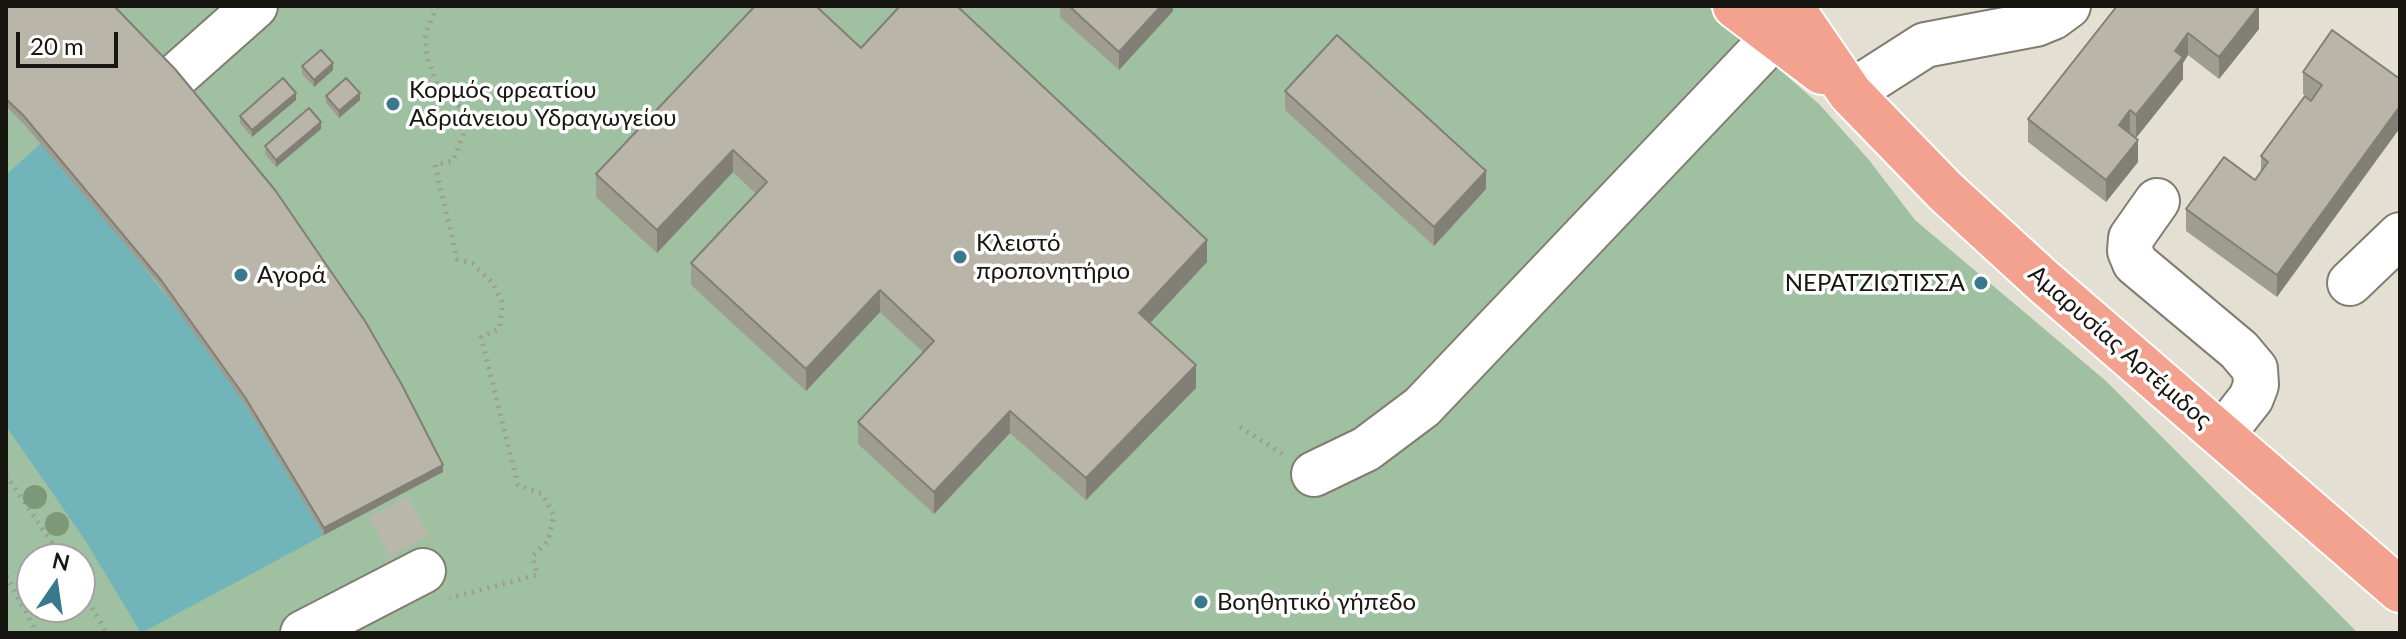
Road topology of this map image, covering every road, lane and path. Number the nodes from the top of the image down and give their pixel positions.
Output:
1 (255, 6) edge
2 (437, 6) edge
3 (1735, 6) edge
4 (2068, 6) edge
5 (1781, 22) edge
6 (175, 77) edge
7 (1850, 93) junction
8 (2157, 201) dead end
9 (2400, 235) edge
10 (2350, 283) dead end
11 (1240, 427) dead end
12 (2222, 435) junction
13 (1314, 474) joint
14 (6, 475) edge
15 (52, 543) edge
16 (423, 571) joint
17 (6, 576) edge
18 (2400, 590) edge
19 (96, 614) edge
20 (37, 633) edge
21 (107, 633) edge
22 (303, 633) edge

1 - 6 street
2 - 16 path
3 - 5 main road, Αμαρυσίας Αρτέμιδος
4 - 7 street
5 - 7 main road, Αμαρυσίας Αρτέμιδος
5 - 13 street
7 - 12 main road, Αμαρυσίας Αρτέμιδος
8 - 12 street
9 - 10 street
11 - 13 path
12 - 18 main road, Αμαρυσίας Αρτέμιδος
14 - 15 path
16 - 22 street
17 - 20 path
19 - 21 path

